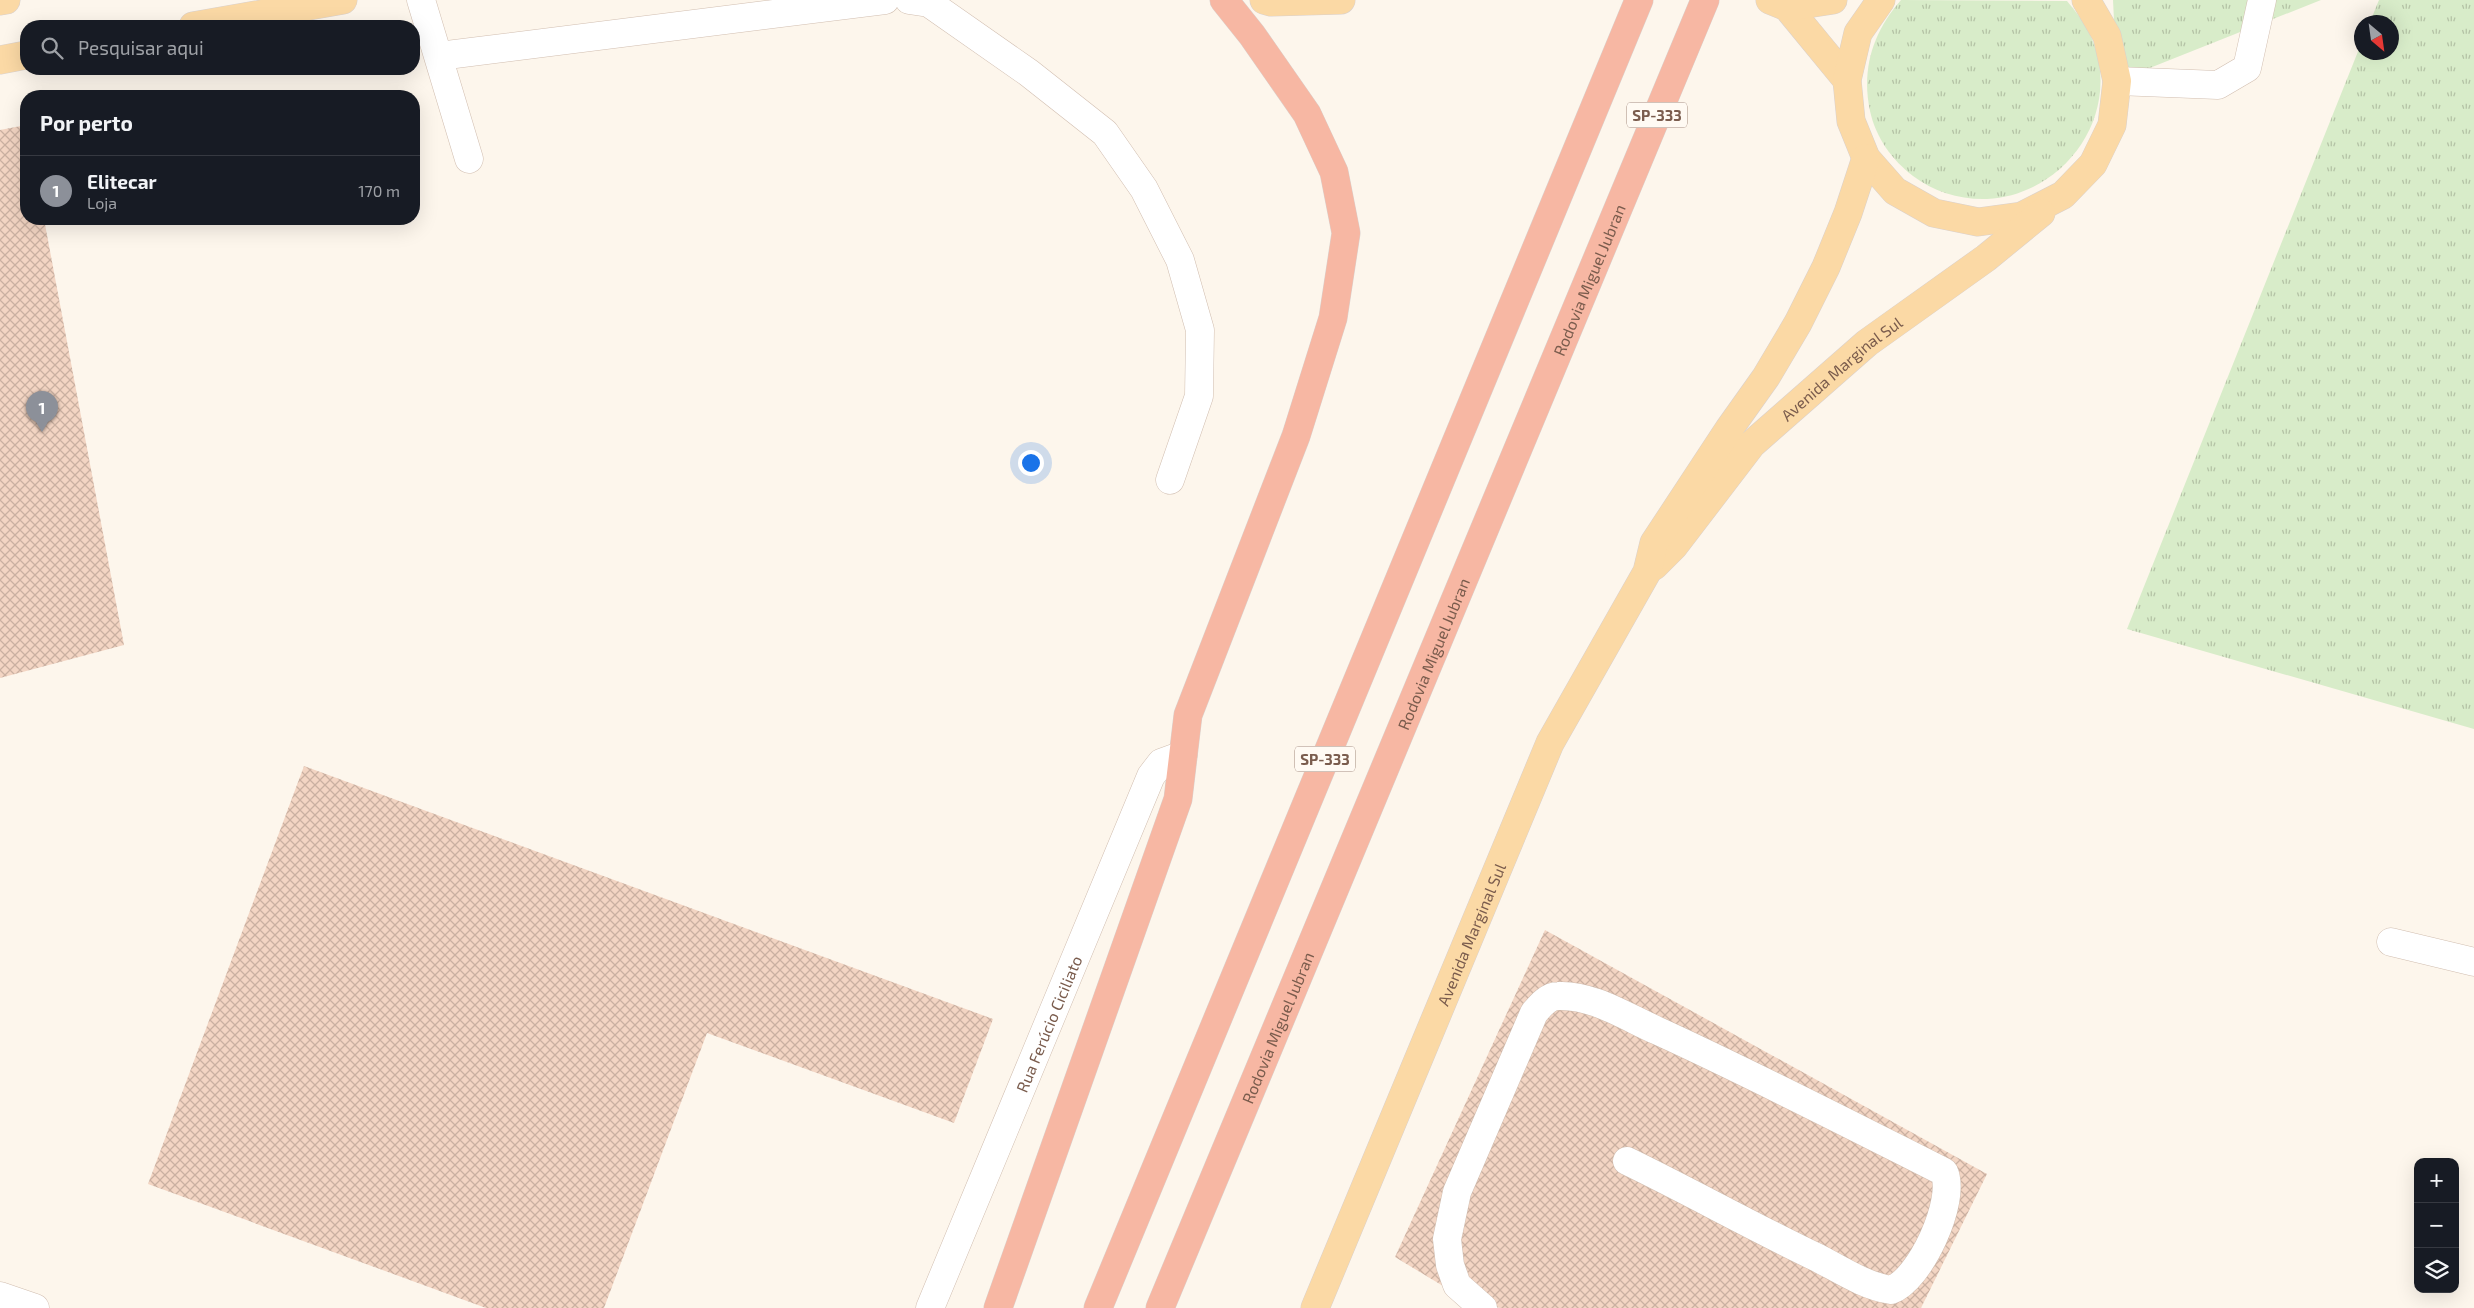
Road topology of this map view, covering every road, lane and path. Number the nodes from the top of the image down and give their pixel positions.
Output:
1 (6, 0) edge
2 (344, 0) edge
3 (421, 0) edge
4 (885, 0) edge
5 (909, 0) edge
6 (1224, 0) edge
7 (1264, 0) edge
8 (1341, 0) edge
9 (1639, 0) edge
10 (1706, 0) edge
11 (1833, 0) edge
12 (1881, 0) edge
13 (2086, 0) edge
14 (2102, 0) edge
15 (2262, 0) edge
16 (0, 1) edge
17 (1778, 4) edge
18 (228, 20) edge
19 (2107, 36) junction
20 (439, 56) junction
21 (20, 57) edge
22 (0, 60) edge
23 (1847, 80) junction
24 (2117, 82) junction
25 (1866, 158) junction
26 (469, 159) dead end
27 (2063, 195) junction
28 (1170, 480) dead end
29 (1647, 572) junction
30 (1183, 755) junction
31 (2391, 942) dead end
32 (2474, 962) edge
33 (1627, 1161) dead end
34 (0, 1296) edge
35 (36, 1308) edge
36 (930, 1308) edge
37 (998, 1308) edge
38 (1098, 1308) edge
39 (1160, 1308) edge
40 (1315, 1308) edge
41 (1483, 1308) edge

1 - 16 main road
2 - 18 main road
3 - 20 street
4 - 20 street
5 - 28 street
6 - 30 highway
7 - 8 main road
9 - 38 highway, SP-333
10 - 39 highway, Rodovia Miguel Jubran / SP-333
11 - 17 main road
12 - 23 main road
13 - 19 main road
14 - 19 main road
15 - 24 street
17 - 23 main road
19 - 24 main road
20 - 26 street
21 - 22 main road
23 - 25 main road
24 - 27 main road
25 - 27 main road
25 - 29 main road, Avenida Marginal Sul
27 - 29 main road, Avenida Marginal Sul
29 - 40 main road, Avenida Marginal Sul
30 - 36 street, Rua Ferúcio Ciciliato
30 - 37 highway
31 - 32 street
33 - 41 street
34 - 35 street

